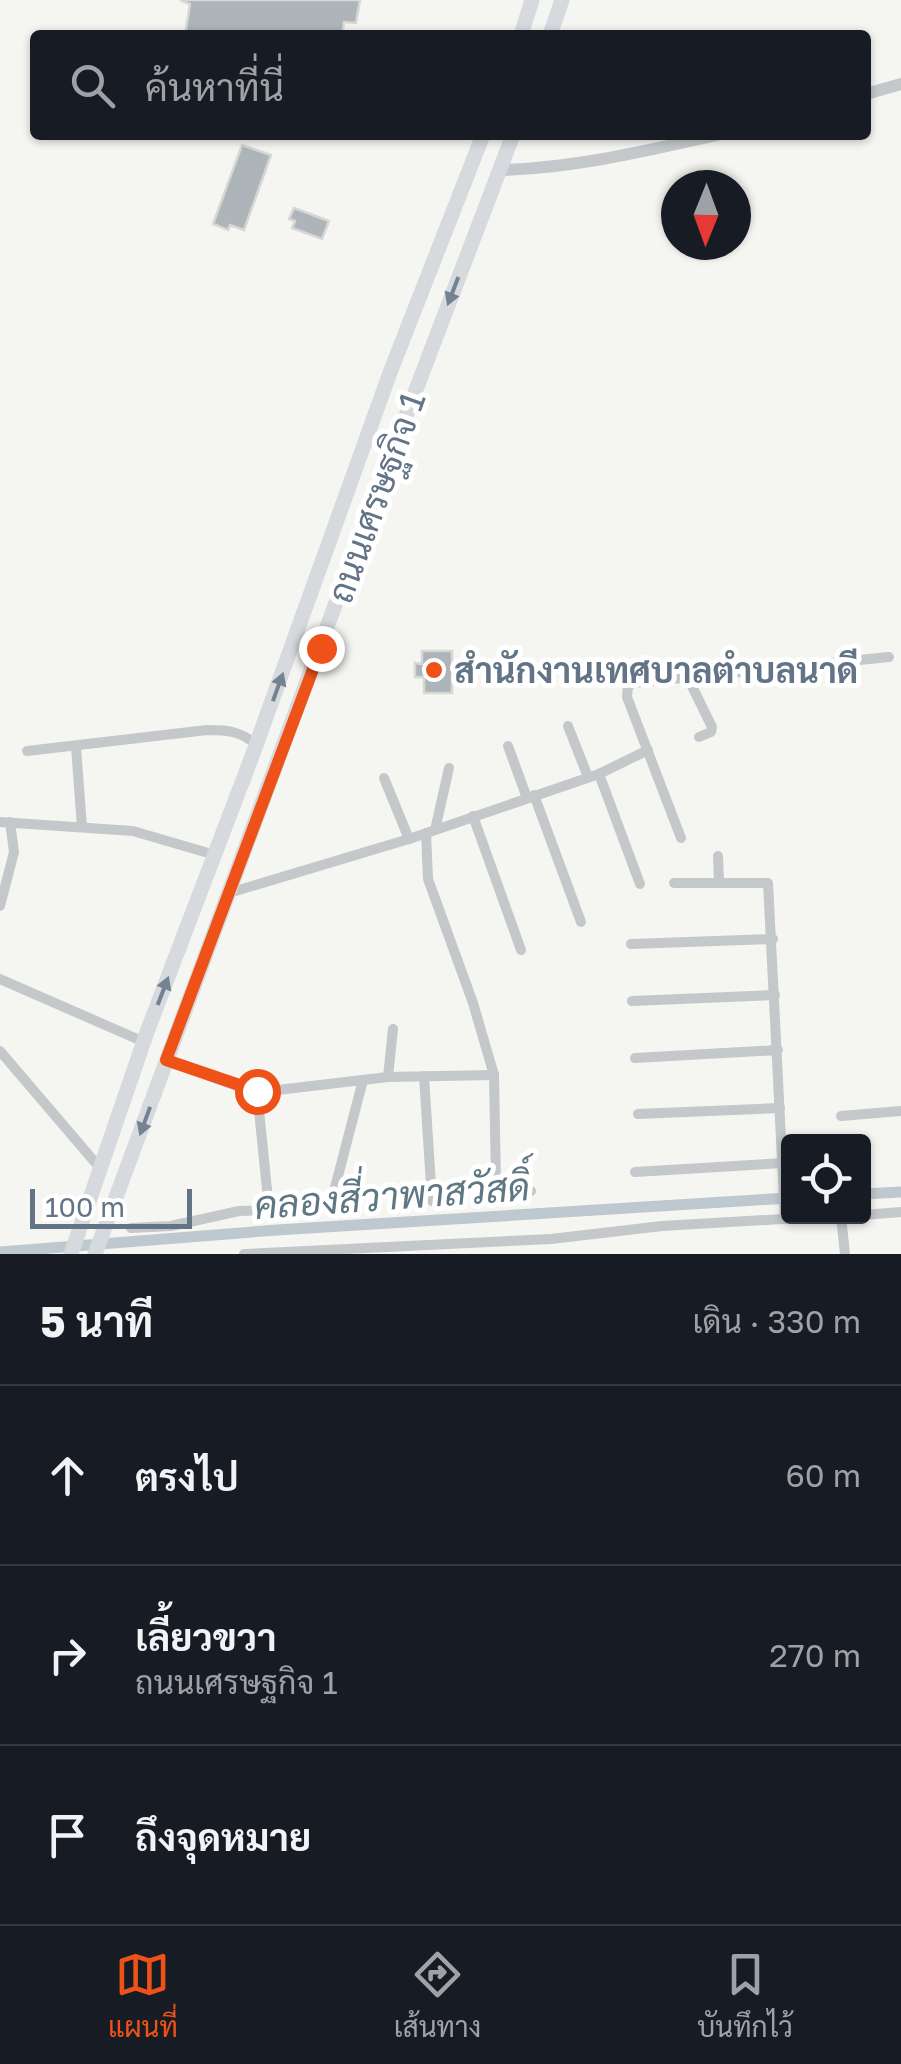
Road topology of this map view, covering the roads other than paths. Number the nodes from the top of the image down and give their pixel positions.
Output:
1 (532, 0) edge
2 (562, 0) edge
3 (523, 30) edge
4 (552, 30) edge
5 (901, 84) edge
6 (871, 93) edge
7 (482, 140) edge
8 (511, 140) edge
9 (695, 140) edge
10 (474, 159) junction
11 (500, 170) junction
12 (451, 221) junction
13 (476, 232) junction
14 (890, 658) dead end
15 (688, 678) junction
16 (568, 726) dead end
17 (700, 737) dead end
18 (256, 745) junction
19 (508, 746) dead end
20 (76, 747) junction
21 (648, 750) junction
22 (27, 751) dead end
23 (449, 768) dead end
24 (593, 775) junction
25 (384, 778) dead end
26 (530, 796) junction
27 (472, 816) junction
28 (5, 822) edge
29 (82, 827) junction
30 (430, 831) junction
31 (681, 838) dead end
32 (409, 840) junction
33 (215, 855) junction
34 (718, 856) dead end
35 (719, 882) junction
36 (674, 883) dead end
37 (640, 884) dead end
38 (230, 893) junction
39 (0, 906) edge
40 (581, 922) dead end
41 (773, 939) junction
42 (631, 944) dead end
43 (520, 950) dead end
44 (0, 979) edge
45 (775, 994) junction
46 (632, 1001) dead end
47 (393, 1029) dead end
48 (144, 1042) junction
49 (778, 1050) junction
50 (0, 1051) edge
51 (634, 1058) dead end
52 (166, 1060) junction
53 (494, 1075) junction
54 (424, 1076) junction
55 (388, 1077) junction
56 (362, 1080) junction
57 (257, 1091) junction
58 (780, 1108) junction
59 (901, 1111) edge
60 (638, 1114) dead end
61 (841, 1116) dead end
62 (781, 1134) edge
63 (781, 1164) edge
64 (100, 1168) junction
65 (635, 1172) dead end
66 (532, 1191) dead end
67 (332, 1199) dead end
68 (432, 1200) dead end
69 (298, 1208) dead end
70 (269, 1209) junction
71 (901, 1212) edge
72 (781, 1214) edge
73 (871, 1214) edge
74 (842, 1224) edge
75 (131, 1228) dead end
76 (345, 1252) edge
77 (305, 1253) edge
78 (72, 1254) edge
79 (95, 1254) edge
80 (244, 1254) edge
81 (845, 1254) edge

1 - 3 main road
2 - 4 main road
5 - 6 street
7 - 10 main road, ถนนเศรษฐกิจ 1
8 - 11 main road, ถนนเศรษฐกิจ 1
9 - 11 street
10 - 11 main road
10 - 12 main road, ถนนเศรษฐกิจ 1
11 - 13 main road, ถนนเศรษฐกิจ 1
12 - 13 main road
18 -> 12 main road, ถนนเศรษฐกิจ 1
13 -> 38 main road, ถนนเศรษฐกิจ 1
14 - 15 street
15 - 17 street
15 - 21 street
16 - 24 street
18 - 20 street
18 - 33 main road, ถนนเศรษฐกิจ 1
19 - 26 street
20 - 22 street
20 - 29 street
21 - 24 street
21 - 31 street
23 - 30 street
24 - 26 street
24 - 37 street
25 - 32 street
26 - 27 street
26 - 40 street
27 - 30 street
27 - 43 street
28 - 29 street
28 - 39 street
29 - 33 street
30 - 32 street
30 - 53 street
32 - 38 street
48 -> 33 main road, ถนนเศรษฐกิจ 1
34 - 35 street
35 - 36 street
35 - 41 street
38 - 52 main road, ถนนเศรษฐกิจ 1
41 - 42 street
41 - 45 street
44 - 48 street
45 - 46 street
45 - 49 street
47 - 55 street
48 - 64 main road, ถนนเศรษฐกิจ 1
49 - 51 street
49 - 58 street
50 - 64 street
52 - 57 street
52 -> 79 main road, ถนนเศรษฐกิจ 1
53 - 54 street
53 - 66 street
54 - 55 street
54 - 68 street
55 - 56 street
56 - 57 street
56 - 67 street
57 - 70 street
58 - 60 street
58 - 62 street
59 - 61 street
63 - 65 street
64 - 78 main road, ถนนเศรษฐกิจ 1
69 - 70 street
70 - 75 street
71 - 73 street
72 - 76 street
74 - 81 street
76 - 77 street
77 - 80 street

